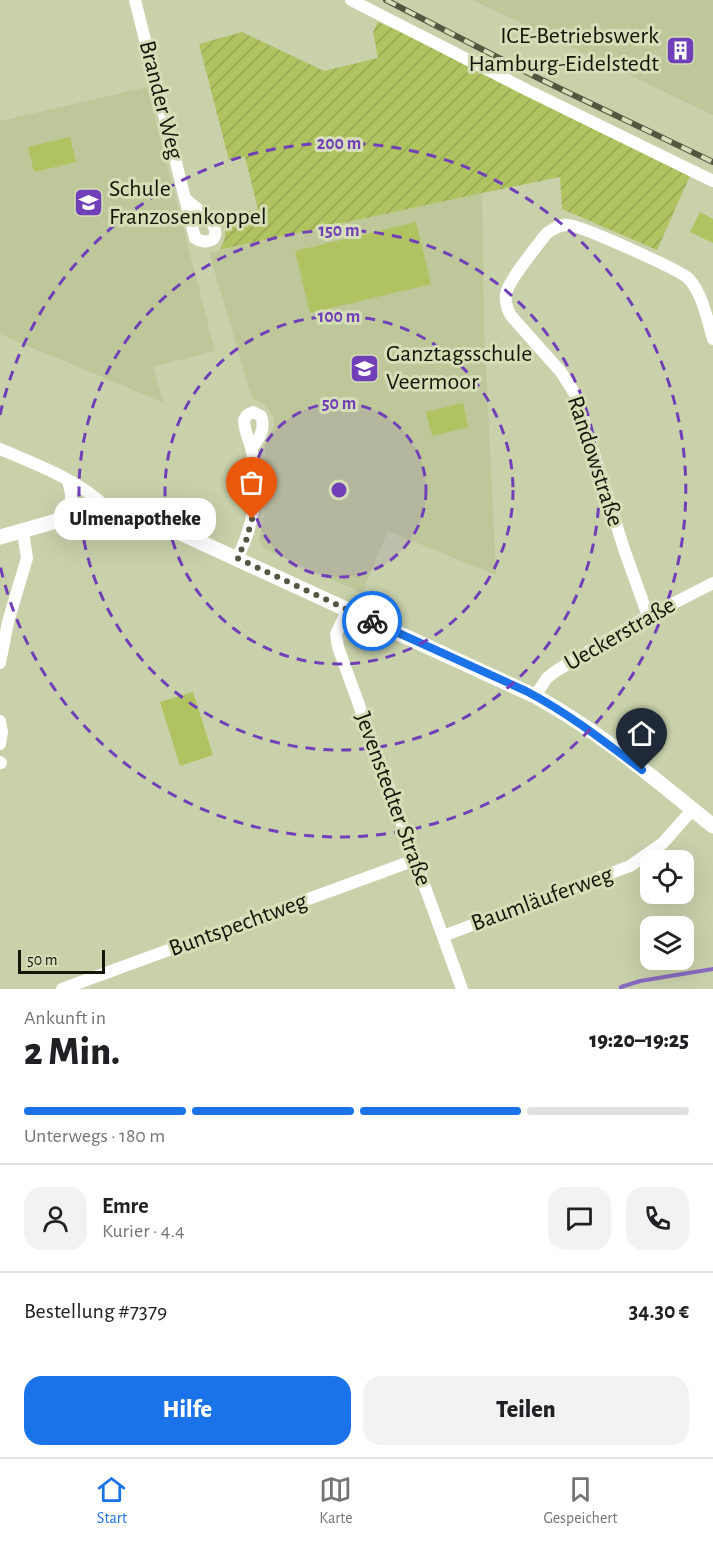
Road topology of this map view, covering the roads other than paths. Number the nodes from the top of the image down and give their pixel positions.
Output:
1 (135, 0) edge
2 (351, 0) edge
3 (713, 181) edge
4 (187, 200) dead end
5 (713, 339) edge
6 (252, 448) dead end
7 (0, 449) edge
8 (68, 481) junction
9 (106, 507) junction
10 (63, 521) junction
11 (23, 532) junction
12 (0, 537) edge
13 (237, 558) junction
14 (713, 583) edge
15 (348, 609) junction
16 (648, 616) junction
17 (0, 663) edge
18 (535, 696) junction
19 (0, 721) edge
20 (0, 744) edge
21 (692, 810) junction
22 (713, 826) edge
23 (415, 860) junction
24 (443, 936) junction
25 (62, 989) edge
26 (462, 989) edge

1 - 4 street, Brander Weg
2 - 3 street
5 - 16 street, Randowstraße
6 - 13 street
7 - 8 street
8 - 9 street
8 - 10 street
9 - 10 street
9 - 13 street
10 - 11 street
11 - 12 street
11 - 17 street
13 - 15 street
14 - 16 street, Ueckerstraße
15 - 18 street
15 - 23 street, Jevenstedter Straße
16 - 18 street, Ueckerstraße
18 - 21 street
19 - 20 street
21 - 22 street
21 - 24 street, Baumläuferweg
23 - 24 street, Jevenstedter Straße
23 - 25 street, Buntspechtweg
24 - 26 street, Jevenstedter Straße

